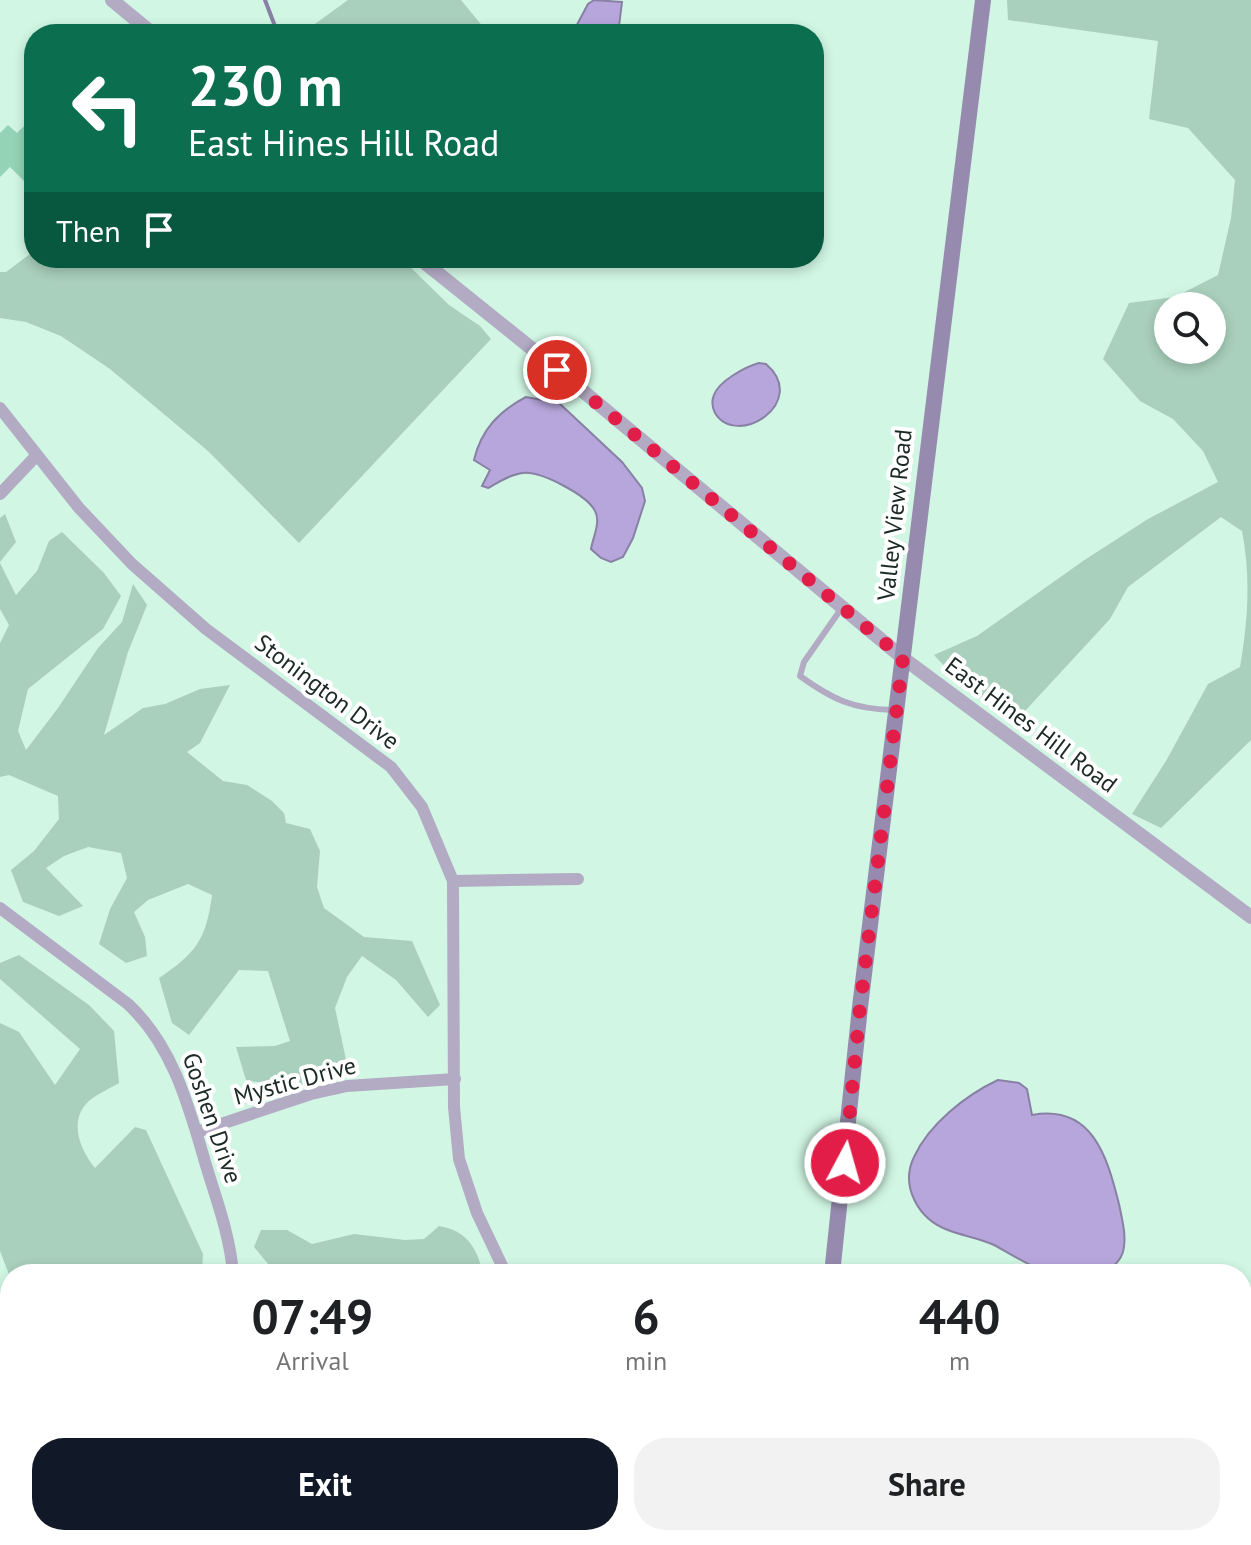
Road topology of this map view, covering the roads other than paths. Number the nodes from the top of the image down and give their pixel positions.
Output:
1 (112, 0) edge
2 (983, 0) edge
3 (141, 24) edge
4 (431, 268) edge
5 (0, 408) edge
6 (37, 455) junction
7 (0, 494) edge
8 (842, 607) junction
9 (903, 658) junction
10 (896, 710) junction
11 (578, 879) dead end
12 (453, 881) junction
13 (0, 908) edge
14 (1251, 917) edge
15 (455, 1079) junction
16 (197, 1132) junction
17 (231, 1264) edge
18 (501, 1264) edge
19 (833, 1264) edge

1 - 3 street
2 - 9 main road, Valley View Road
4 - 8 street, East Hines Hill Road
5 - 6 street, Stonington Drive
6 - 7 street
6 - 12 street, Stonington Drive
8 - 9 street, East Hines Hill Road
8 - 10 lane
9 - 10 main road, Valley View Road
9 - 14 street, East Hines Hill Road
10 - 19 main road, Valley View Road
11 - 12 street
12 - 15 street, Stonington Drive
13 - 16 street, Goshen Drive
15 - 16 street, Mystic Drive
15 - 18 street, Stonington Drive
16 - 17 street, Goshen Drive

